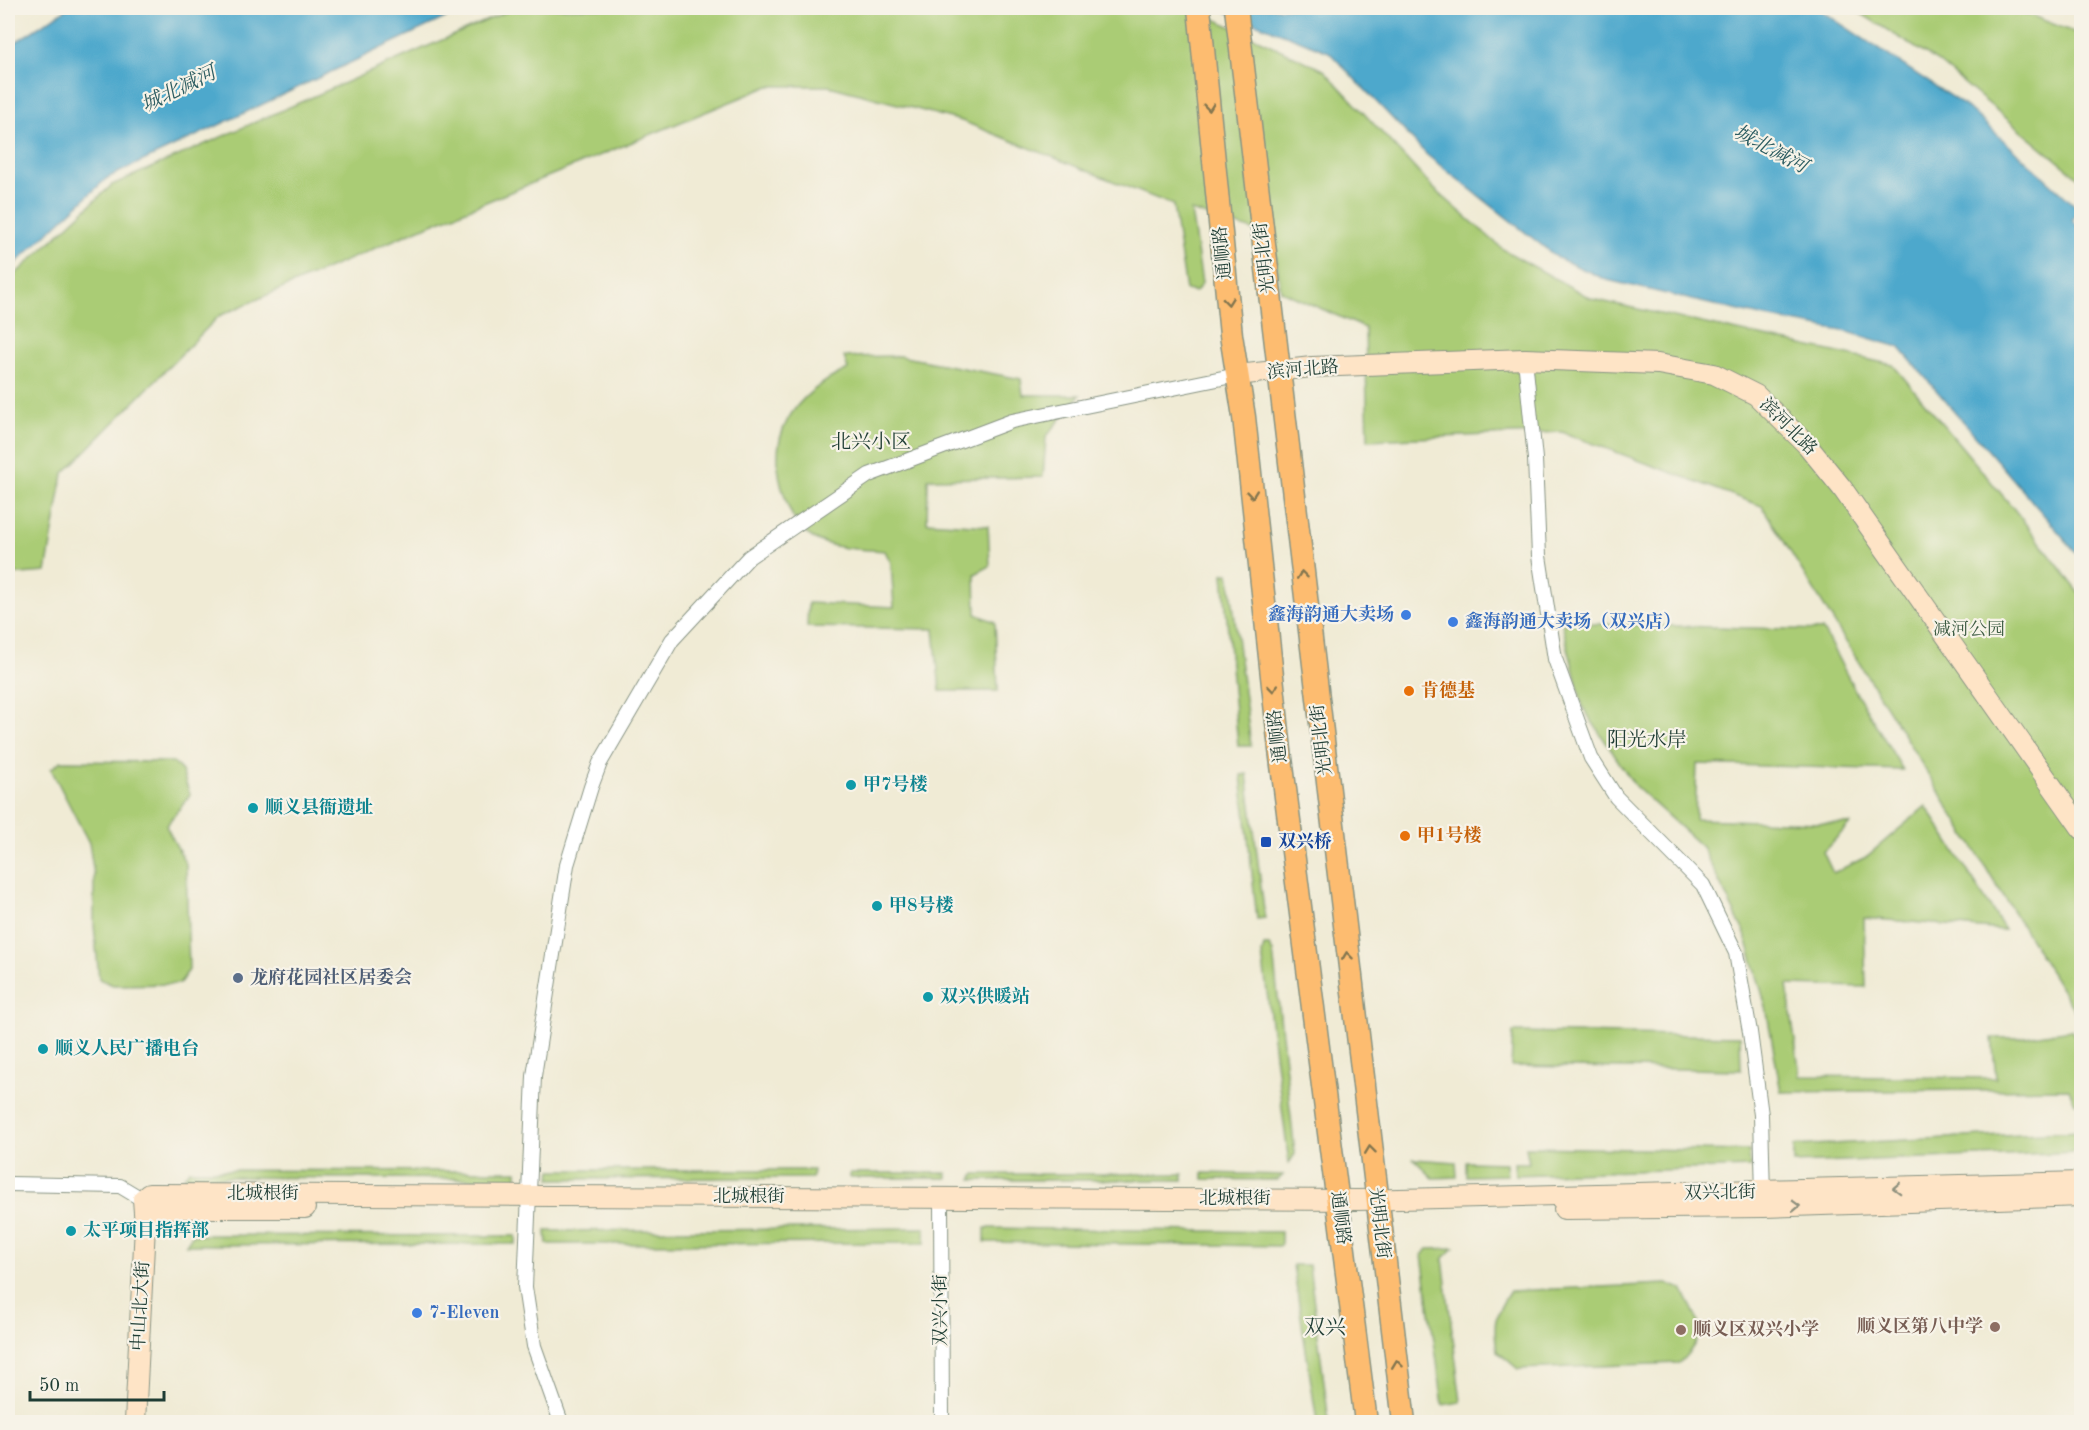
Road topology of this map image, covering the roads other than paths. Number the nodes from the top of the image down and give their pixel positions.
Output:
1 (1199, 8) edge
2 (1236, 8) edge
3 (1526, 359) junction
4 (1278, 371) junction
5 (1237, 375) junction
6 (2082, 830) edge
7 (2082, 1182) edge
8 (8, 1184) edge
9 (2082, 1196) edge
10 (1763, 1199) junction
11 (527, 1201) junction
12 (941, 1204) junction
13 (150, 1205) junction
14 (1358, 1206) junction
15 (135, 1422) edge
16 (561, 1422) edge
17 (942, 1422) edge
18 (1366, 1422) edge
19 (1404, 1422) edge

1 -> 5 main road, 通顺路
2 - 4 main road, 光明北街
3 - 4 street, 滨河北路
3 - 6 street, 滨河北路
3 - 10 street
4 - 5 street, 滨河北路
14 -> 4 main road, 光明北街
5 - 11 street
5 -> 14 main road, 通顺路
7 -> 10 street, 双兴北街
8 - 13 street, 北城根街
10 -> 9 street, 双兴北街
10 - 14 street, 双兴北街
11 - 12 street, 北城根街
11 - 13 street, 北城根街
11 - 16 street
12 - 14 street, 北城根街
12 - 17 street, 双兴小街
13 - 15 street, 中山北大街
14 - 18 main road, 通顺路
19 -> 14 main road, 光明北街

